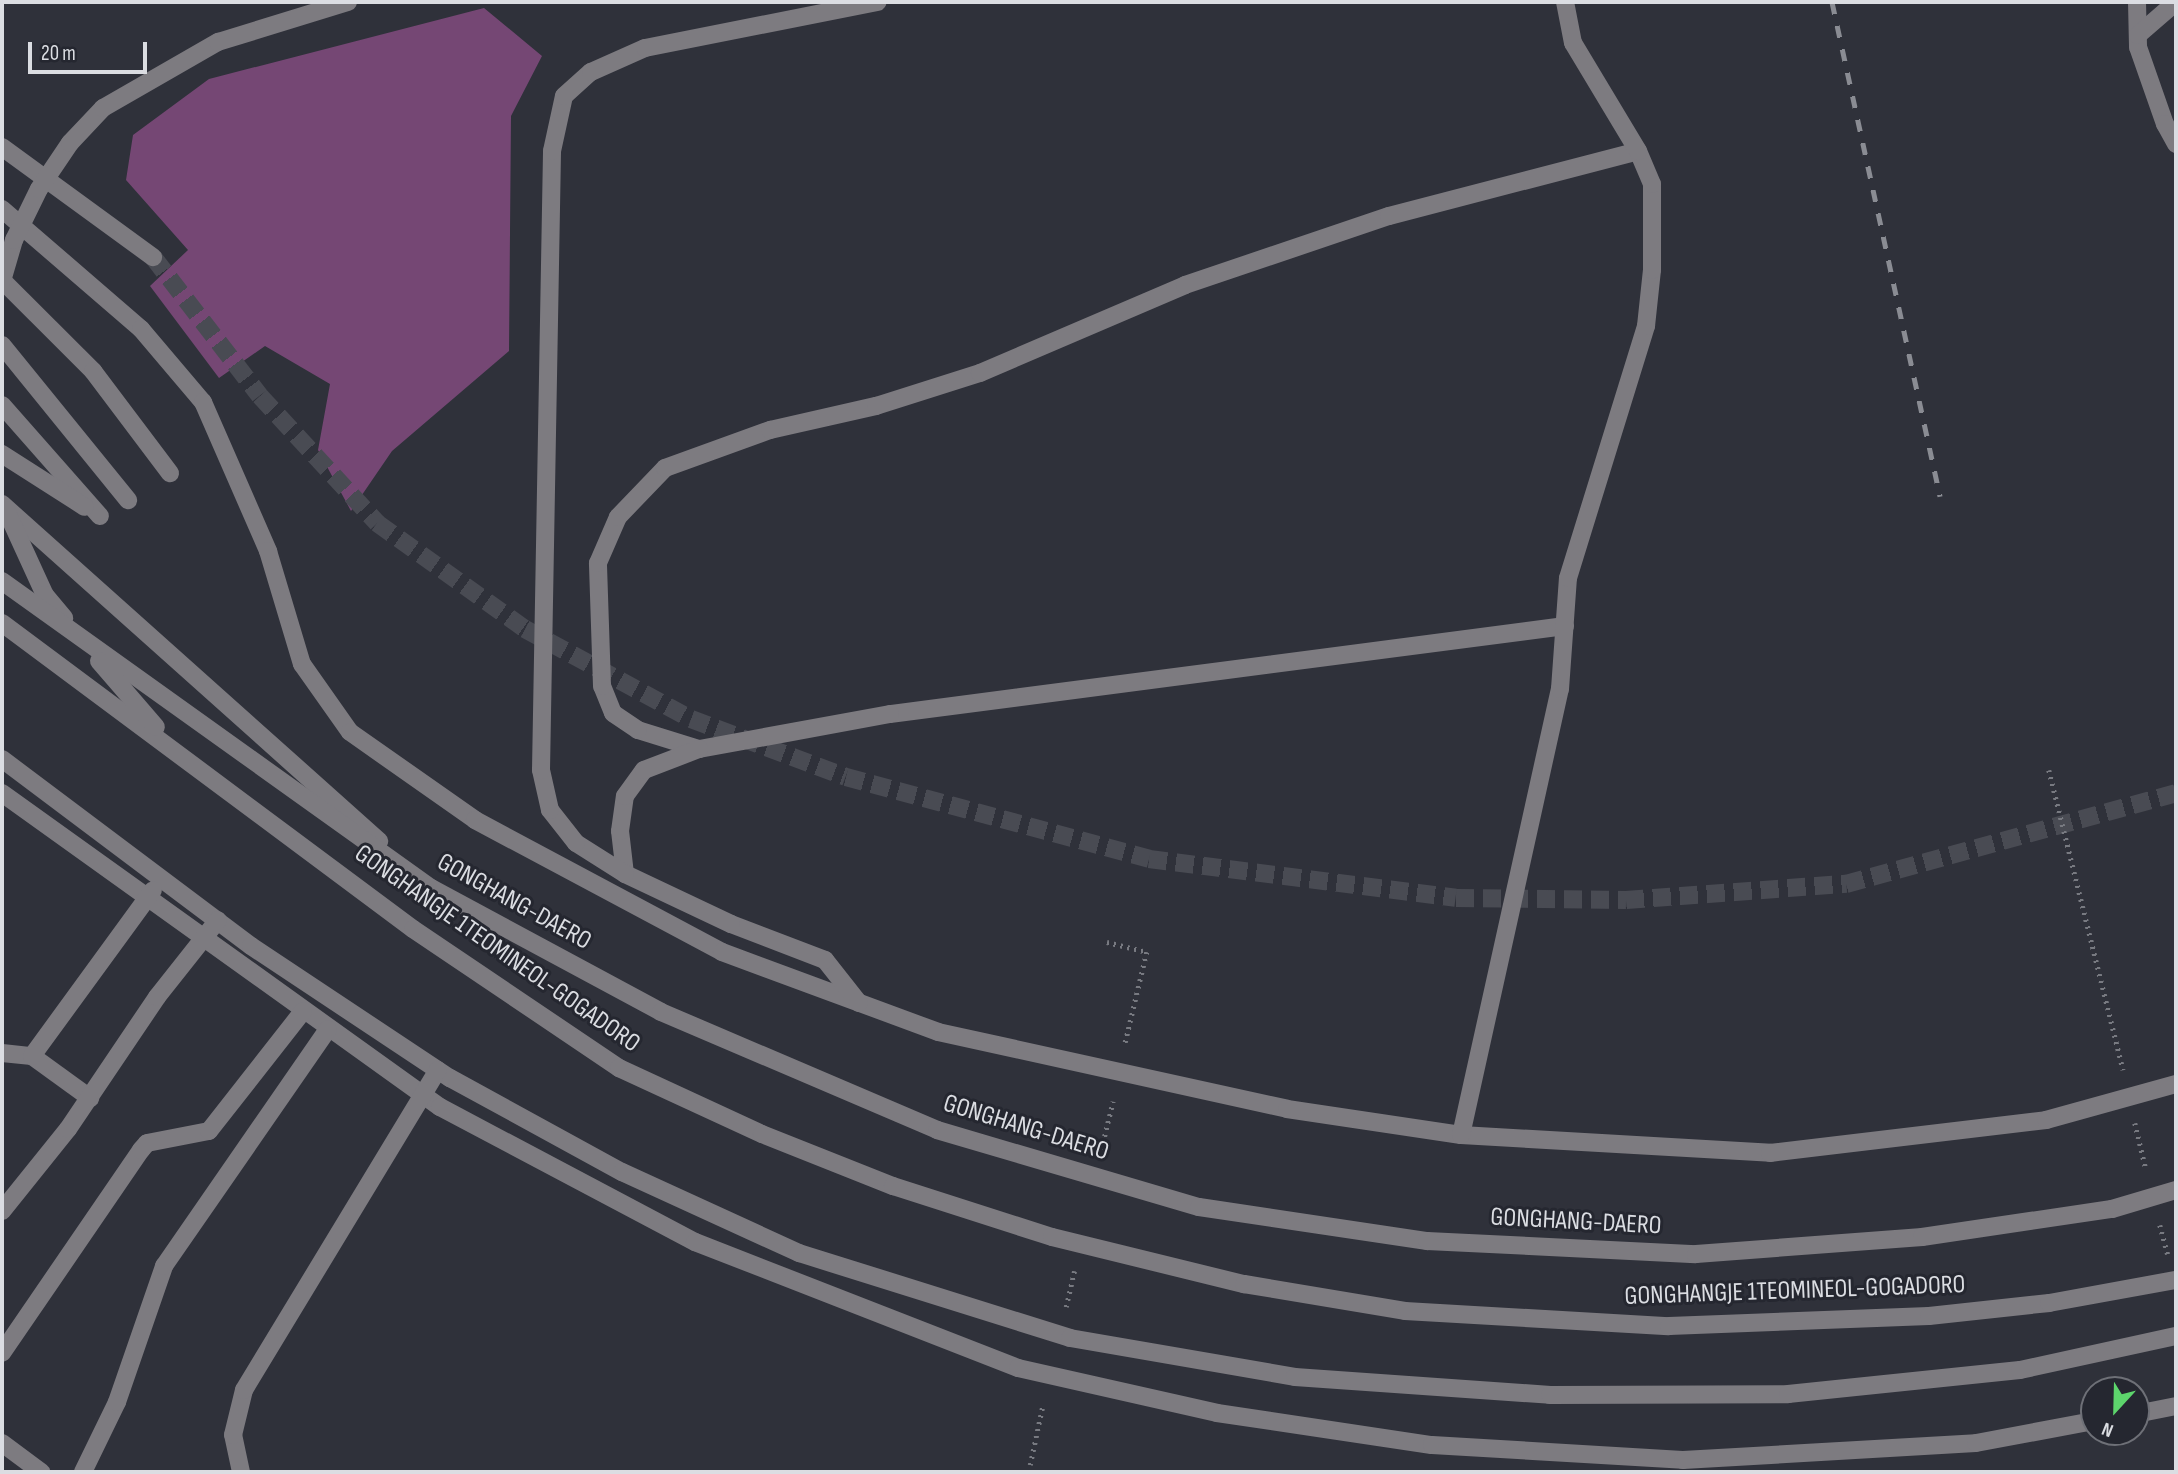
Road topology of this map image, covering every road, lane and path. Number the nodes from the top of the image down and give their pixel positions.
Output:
1 (348, 2) edge
2 (877, 2) edge
3 (1564, 2) edge
4 (2137, 2) edge
5 (2176, 2) edge
6 (2138, 35) junction
7 (2176, 144) edge
8 (2, 146) edge
9 (1638, 151) junction
10 (2, 209) edge
11 (153, 257) tunnel mouth
12 (2, 281) edge
13 (2, 345) edge
14 (2, 405) edge
15 (2, 454) edge
16 (170, 473) dead end
17 (2, 494) edge
18 (128, 500) dead end
19 (2, 503) edge
20 (2, 580) edge
21 (2, 622) edge
22 (1565, 626) junction
23 (699, 749) junction
24 (177, 752) junction
25 (2, 759) edge
26 (2049, 770) dead end
27 (2, 793) edge
28 (625, 874) junction
29 (161, 878) junction
30 (431, 888) junction
31 (218, 920) junction
32 (859, 1003) junction
33 (303, 1011) junction
34 (328, 1029) junction
35 (2, 1053) edge
36 (32, 1056) junction
37 (438, 1070) junction
38 (2176, 1084) edge
39 (2129, 1097) junction
40 (90, 1098) junction
41 (1461, 1135) junction
42 (2176, 1190) edge
43 (2152, 1197) junction
44 (2, 1211) edge
45 (2176, 1280) edge
46 (2176, 1336) edge
47 (2, 1353) edge
48 (2176, 1406) edge
49 (2150, 1411) edge
50 (2080, 1424) edge
51 (2, 1443) edge
52 (41, 1472) edge
53 (83, 1472) edge
54 (241, 1472) edge

1 - 12 street
2 - 28 street
3 - 9 street
4 - 6 street
5 - 6 street
6 - 7 street
8 - 11 street
9 - 22 street
9 - 23 street
10 - 32 street
12 - 16 street
13 - 18 street
14 - 15 street
17 - 24 street
19 - 30 street
20 - 30 street, GONGHANG-DAERO
21 - 24 street, GONGHANGJE 1TEOMINEOL-GOGADORO
22 - 23 street
22 - 41 street
23 - 28 street
24 - 45 street, GONGHANGJE 1TEOMINEOL-GOGADORO
25 - 29 street
26 - 39 path
27 - 33 street
28 - 32 street
29 - 31 street
29 - 36 street
30 - 43 street, GONGHANG-DAERO
31 - 37 street
31 - 40 street
32 - 41 street
33 - 34 street
33 - 47 street
34 - 50 street
34 - 53 street
35 - 36 street
36 - 40 street
37 - 46 street
37 - 54 street
38 - 39 street
39 - 41 street
39 - 43 path
40 - 44 street
42 - 43 street, GONGHANG-DAERO
43 - 45 path
48 - 49 street
51 - 52 street

